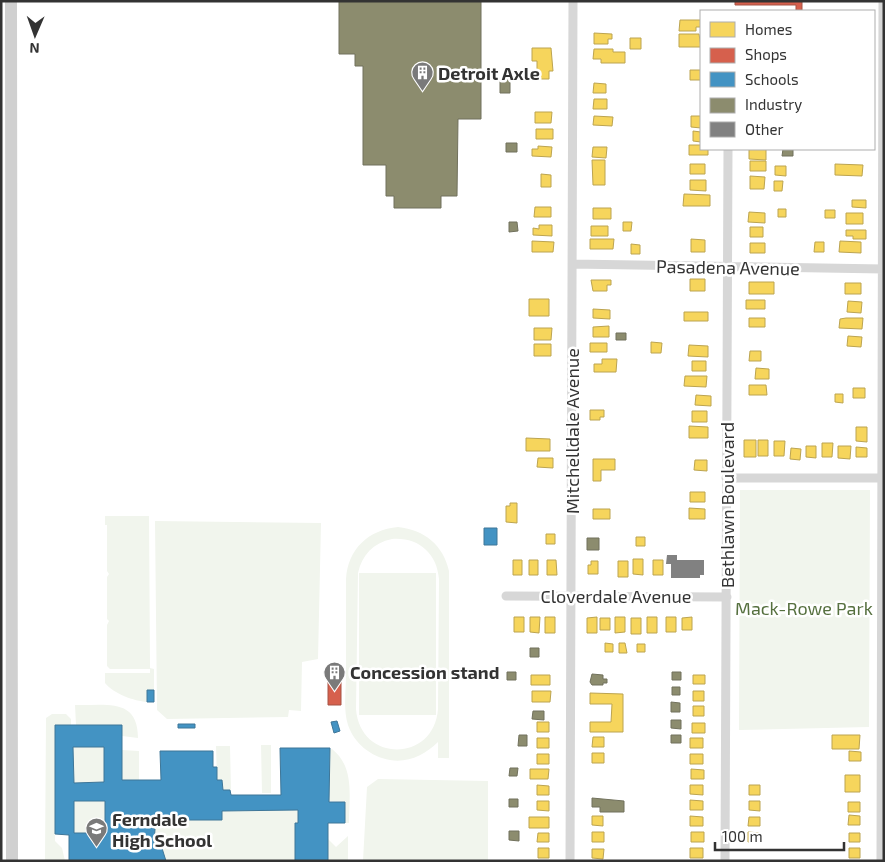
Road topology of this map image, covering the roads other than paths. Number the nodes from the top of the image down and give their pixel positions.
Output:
1 (11, 1) edge
2 (574, 1) edge
3 (883, 1) edge
4 (6, 93) edge
5 (728, 150) edge
6 (6, 203) edge
7 (572, 264) junction
8 (727, 266) junction
9 (883, 269) edge
10 (6, 314) edge
11 (7, 424) edge
12 (726, 478) junction
13 (883, 478) edge
14 (6, 534) edge
15 (506, 596) dead end
16 (571, 596) junction
17 (726, 596) junction
18 (7, 702) edge
19 (7, 822) edge
20 (12, 861) edge
21 (570, 861) edge
22 (726, 861) edge
23 (881, 861) edge

1 - 4 street
2 - 7 street, Mitchelldale Avenue
3 - 9 street
4 - 6 street
5 - 8 street, Bethlawn Boulevard
6 - 10 street
7 - 8 street, Pasadena Avenue
7 - 16 street, Mitchelldale Avenue
8 - 9 street, Pasadena Avenue
8 - 12 street, Bethlawn Boulevard
9 - 13 street
10 - 11 street
11 - 14 street
12 - 13 street
12 - 17 street, Bethlawn Boulevard
13 - 23 street
14 - 18 street
15 - 16 street, Cloverdale Avenue
16 - 17 street, Cloverdale Avenue
16 - 21 street, Mitchelldale Avenue
17 - 22 street, Bethlawn Boulevard
18 - 19 street
19 - 20 street

